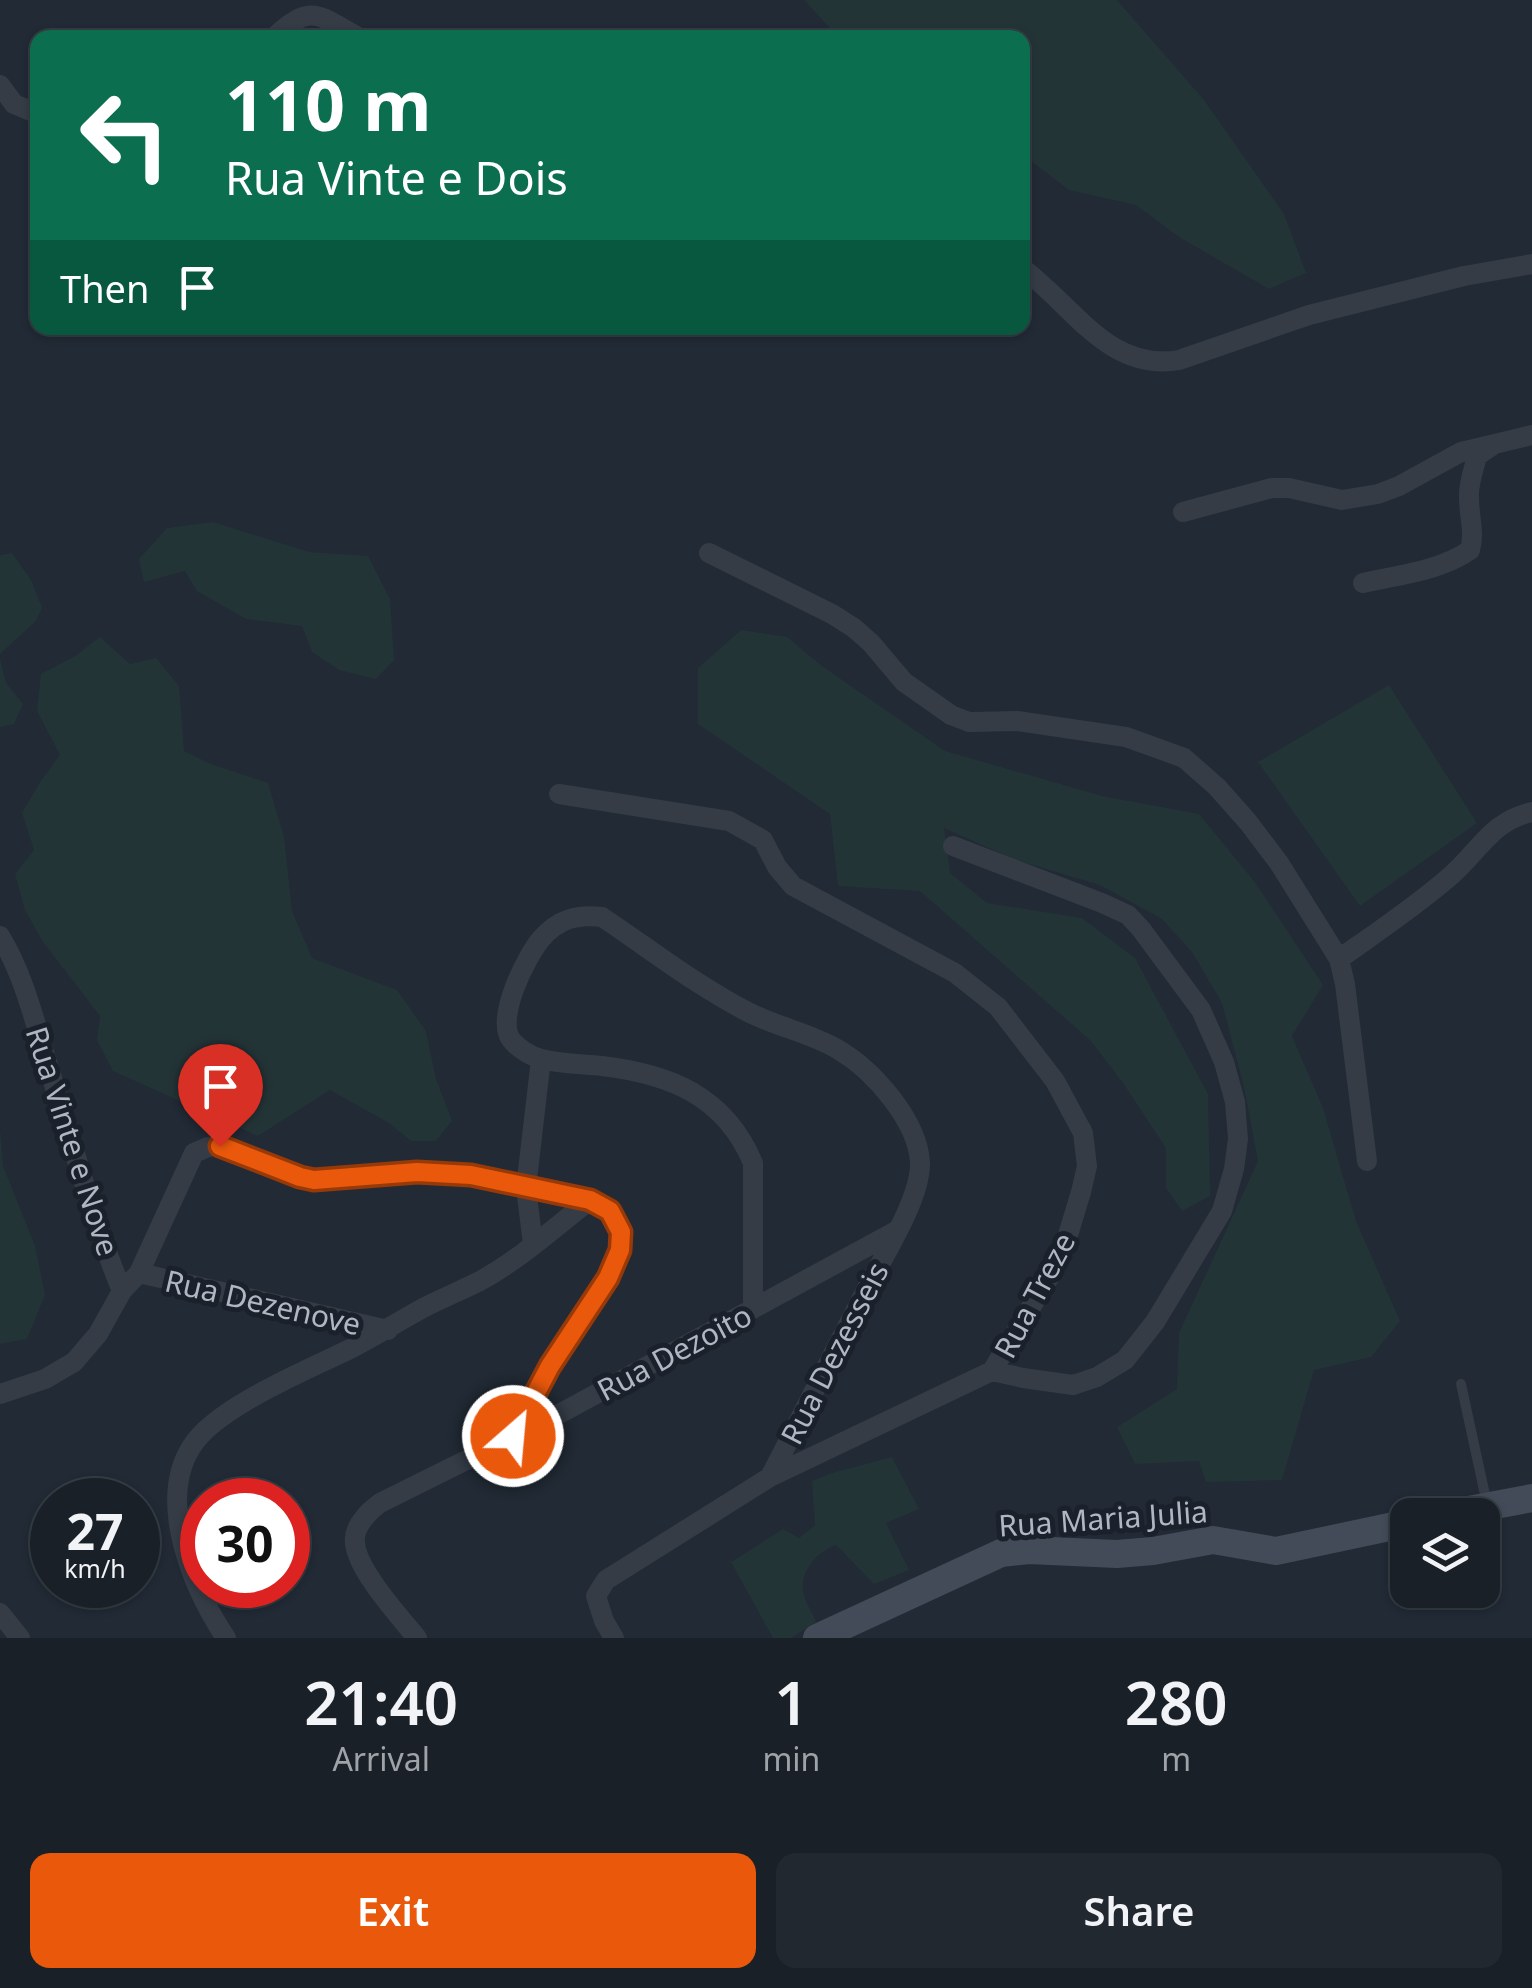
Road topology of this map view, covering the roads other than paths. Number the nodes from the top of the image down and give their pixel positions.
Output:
1 (281, 30) edge
2 (346, 30) edge
3 (0, 85) edge
4 (30, 111) edge
5 (1532, 264) edge
6 (1030, 274) edge
7 (1532, 435) edge
8 (1494, 444) junction
9 (1184, 512) dead end
10 (709, 553) dead end
11 (1363, 583) dead end
12 (559, 794) dead end
13 (1532, 812) edge
14 (953, 846) dead end
15 (0, 936) edge
16 (1339, 959) junction
17 (542, 1059) junction
18 (1368, 1160) dead end
19 (526, 1188) junction
20 (590, 1200) junction
21 (898, 1230) junction
22 (534, 1244) junction
23 (139, 1273) junction
24 (122, 1291) junction
25 (753, 1309) junction
26 (388, 1330) junction
27 (992, 1372) junction
28 (540, 1383) junction
29 (1461, 1384) dead end
30 (0, 1394) edge
31 (562, 1413) junction
32 (513, 1436) junction
33 (770, 1477) junction
34 (1487, 1498) edge
35 (1532, 1498) edge
36 (1500, 1502) edge
37 (1390, 1527) edge
38 (0, 1613) edge
39 (20, 1638) edge
40 (226, 1638) edge
41 (416, 1638) edge
42 (614, 1638) edge
43 (816, 1638) edge

1 - 2 street
3 - 4 street
5 - 6 street
7 - 8 street
8 - 9 street
8 - 11 street
10 - 16 street
12 - 27 street, Rua Treze
13 - 16 street
14 - 27 street
15 - 24 street, Rua Vinte e Nove
16 - 18 street
17 - 19 street
17 - 21 street, Rua Dezesseis
17 - 25 street
19 - 20 street
19 - 22 street
19 - 23 street
20 - 22 street
20 - 28 street
21 - 25 street, Rua Dezoito
21 - 33 street, Rua Dezesseis
22 - 26 street
23 - 24 street
23 - 26 street, Rua Dezenove
24 - 30 street
25 - 31 street, Rua Dezoito
26 - 40 street
27 - 33 street, Rua Treze
28 - 31 street
28 - 32 street
29 - 34 lane
31 - 32 street, Rua Dezoito
32 - 41 street, Rua Dezoito
33 - 42 street, Rua Treze
35 - 36 street
37 - 43 street, Rua Maria Julia
38 - 39 street

